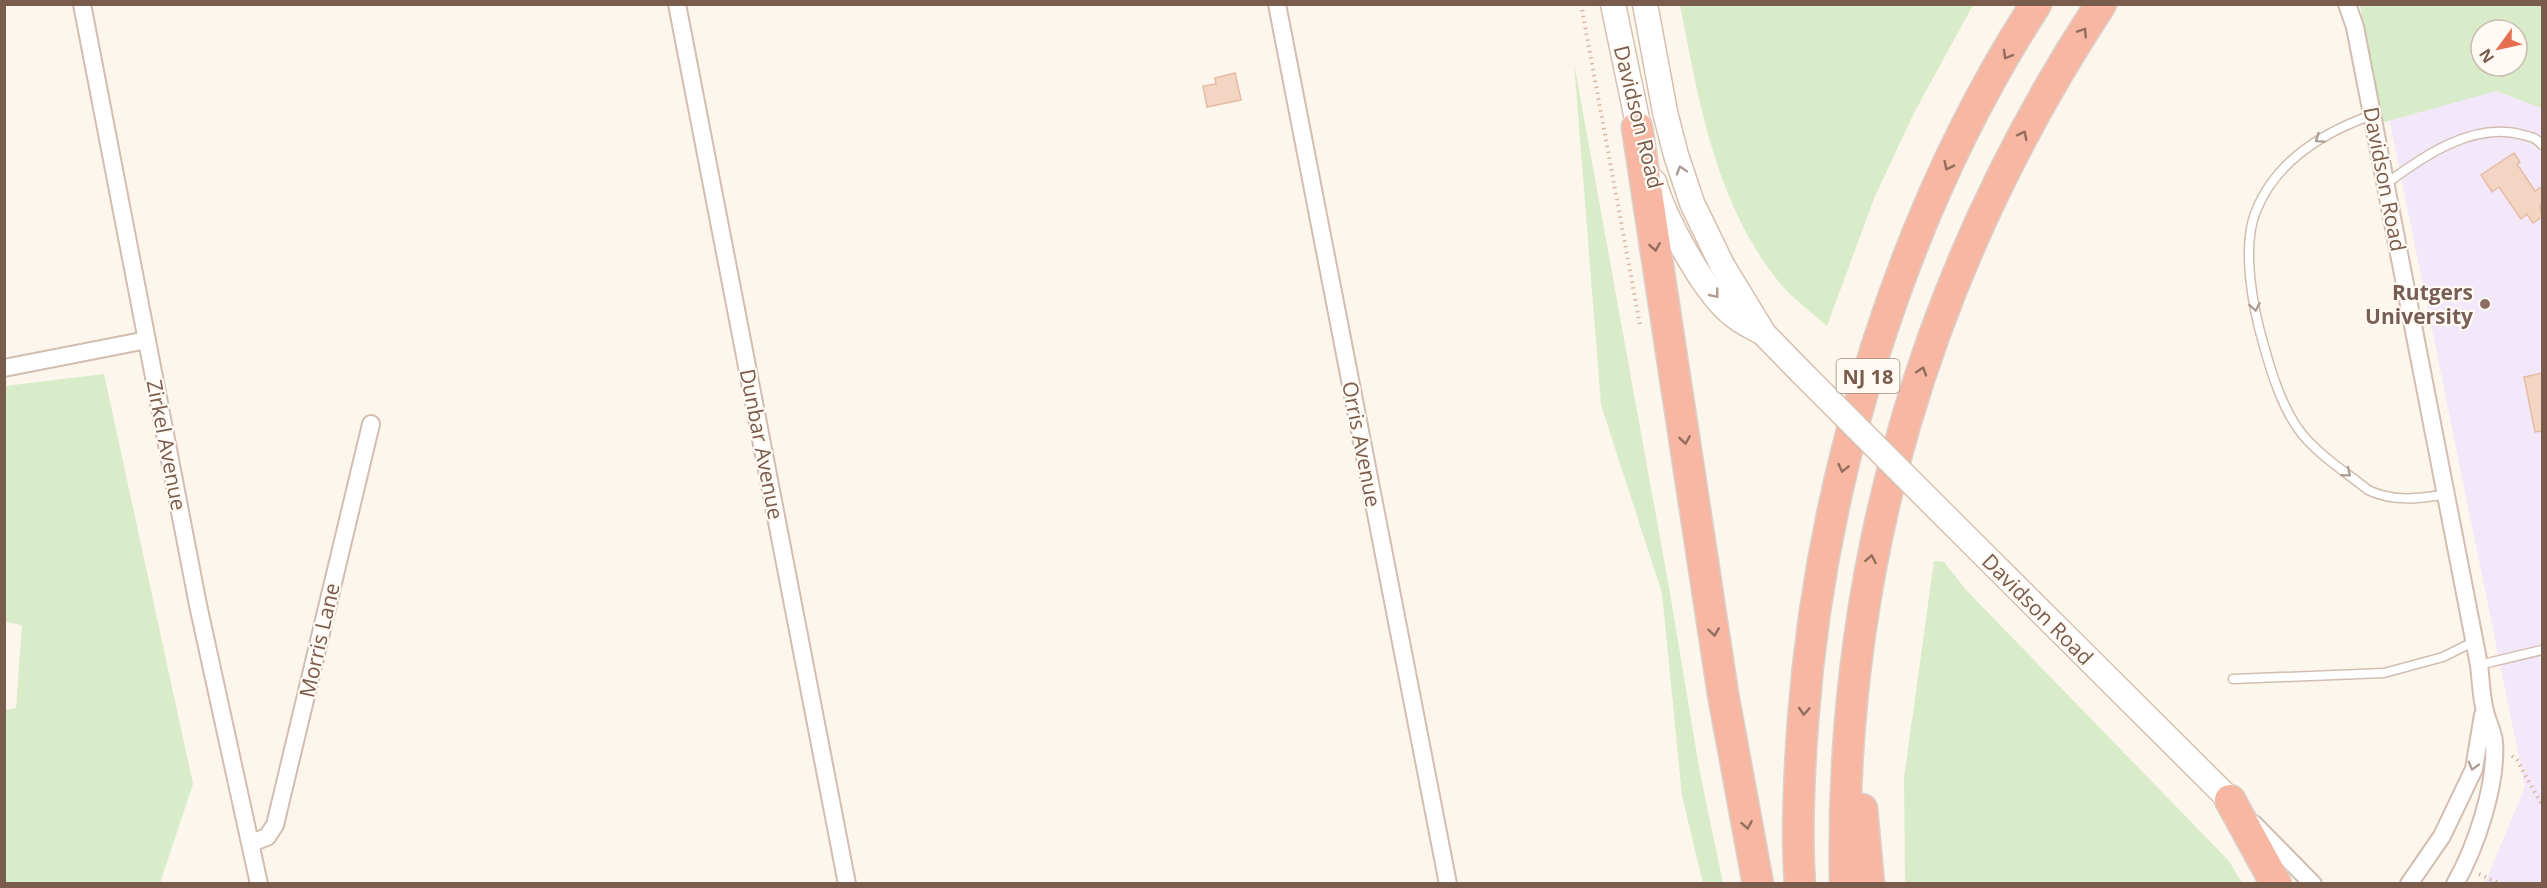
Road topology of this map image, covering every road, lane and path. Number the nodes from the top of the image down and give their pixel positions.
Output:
1 (82, 4) edge
2 (677, 4) edge
3 (1276, 4) edge
4 (1613, 4) edge
5 (1645, 4) edge
6 (2036, 4) edge
7 (2101, 4) edge
8 (2347, 4) edge
9 (2372, 115) junction
10 (1637, 127) junction
11 (2542, 145) edge
12 (2386, 184) junction
13 (1764, 334) junction
14 (147, 340) junction
15 (4, 368) edge
16 (371, 424) dead end
17 (2446, 494) junction
18 (1862, 617) junction
19 (2475, 641) junction
20 (2542, 650) edge
21 (2479, 664) junction
22 (2233, 679) dead end
23 (2484, 708) junction
24 (2509, 753) dead end
25 (2230, 800) junction
26 (2542, 806) edge
27 (251, 843) junction
28 (2478, 874) dead end
29 (259, 884) edge
30 (847, 884) edge
31 (1448, 884) edge
32 (1758, 884) edge
33 (1800, 884) edge
34 (1845, 884) edge
35 (1869, 884) edge
36 (2276, 884) edge
37 (2313, 884) edge
38 (2409, 884) edge
39 (2455, 884) edge
40 (2501, 884) edge

1 - 14 street, Zirkel Avenue
2 - 30 street, Dunbar Avenue
3 - 31 street, Orris Avenue
4 - 10 main road, Davidson Road
13 -> 5 main road, Davidson Road
6 -> 33 highway, NJ 18
18 -> 7 highway, NJ 18
8 - 9 street, Davidson Road
9 - 12 street, Davidson Road
9 -> 17 lane
10 -> 13 main road, Davidson Road
10 -> 32 highway
11 - 12 lane
12 - 17 street, Davidson Road
13 - 25 main road, Davidson Road, bridge
14 - 15 street
14 - 27 street, Zirkel Avenue
16 - 27 street, Morris Lane
17 - 19 street, Davidson Road
18 - 34 highway, NJ 18
18 - 35 highway
19 - 21 street, Davidson Road
19 - 22 lane
20 - 21 lane
21 - 23 street, Davidson Road
23 -> 38 street, Davidson Road
23 - 39 street, Davidson Road
24 - 26 path
25 - 36 highway
25 - 37 street, Davidson Road
27 - 29 street, Zirkel Avenue
28 - 40 path

